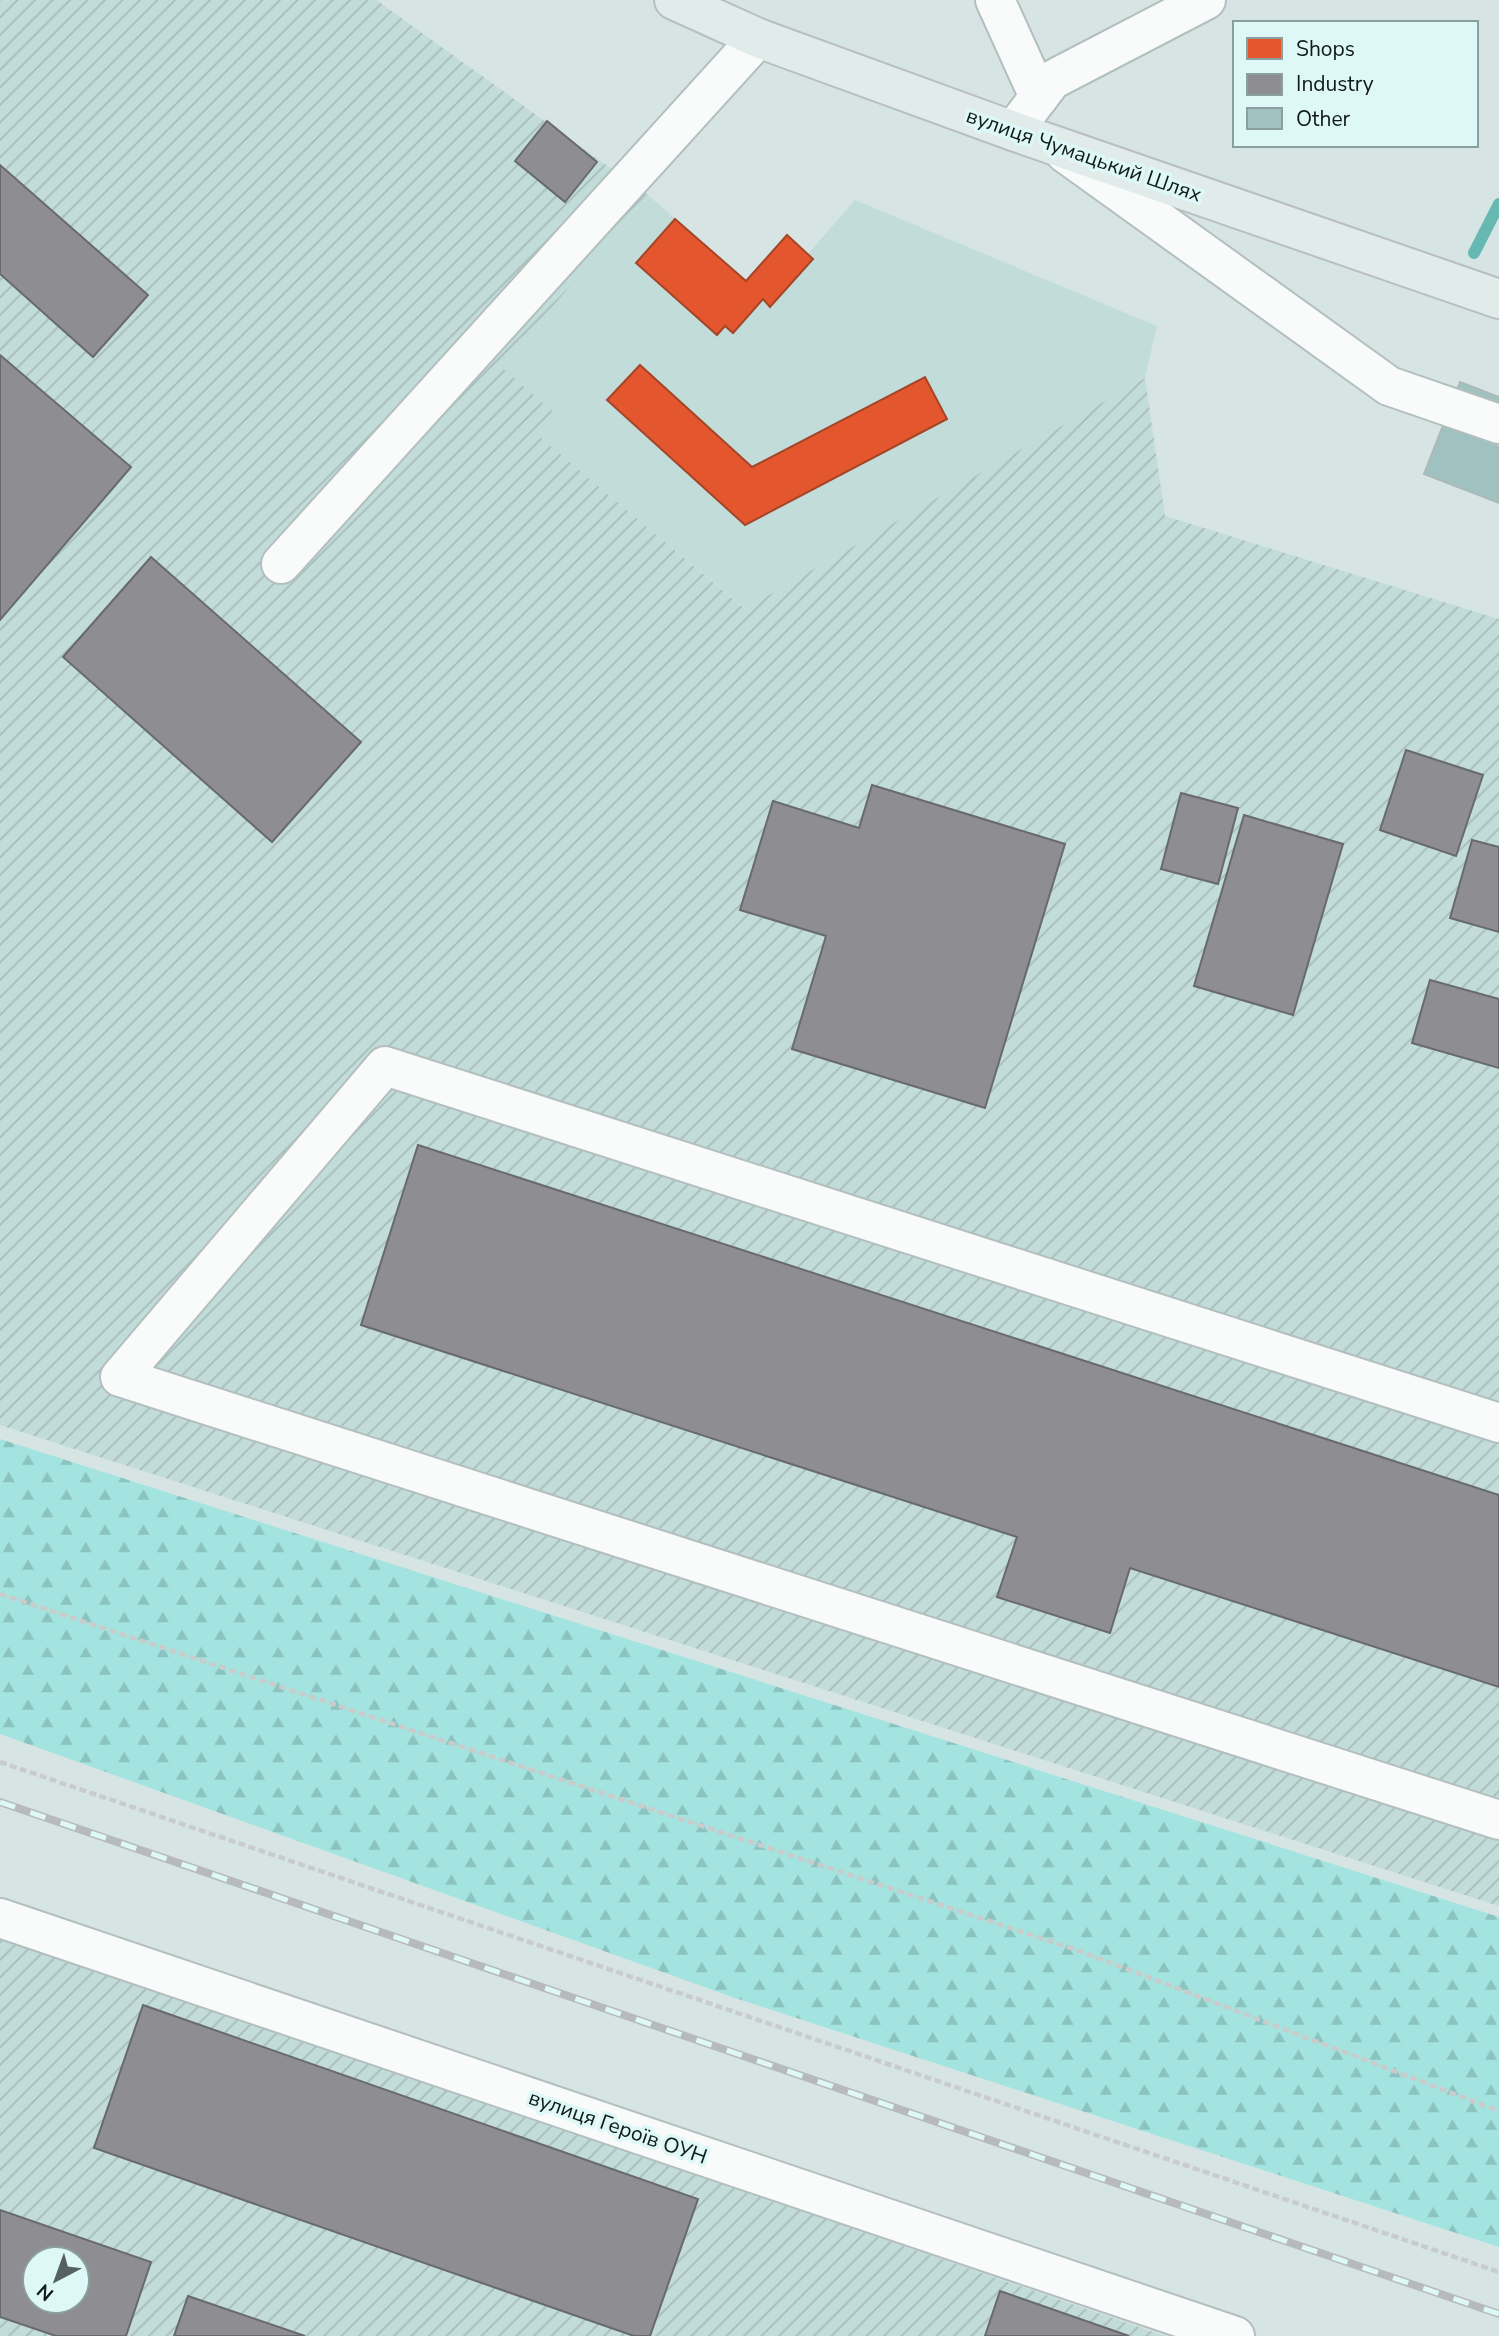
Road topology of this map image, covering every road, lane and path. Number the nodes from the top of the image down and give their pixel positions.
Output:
1 (674, 0) edge
2 (995, 0) edge
3 (1206, 0) edge
4 (758, 38) junction
5 (1039, 97) junction
6 (1013, 131) junction
7 (1055, 146) junction
8 (1499, 299) edge
9 (1499, 424) edge
10 (281, 564) dead end
11 (1499, 1423) edge
12 (0, 1594) edge
13 (0, 1762) edge
14 (1499, 1820) edge
15 (0, 1918) edge
16 (1499, 2111) edge
17 (1499, 2272) edge
18 (1235, 2336) edge

1 - 4 main road, вулиця Чумацький Шлях
2 - 5 street
3 - 5 street
4 - 6 main road, вулиця Чумацький Шлях
4 - 10 street
5 - 6 street
6 - 7 main road, вулиця Чумацький Шлях
7 - 8 main road, вулиця Чумацький Шлях
7 - 9 street
11 - 14 street
12 - 16 path
13 - 17 path
15 - 18 street, вулиця Героїв ОУН

